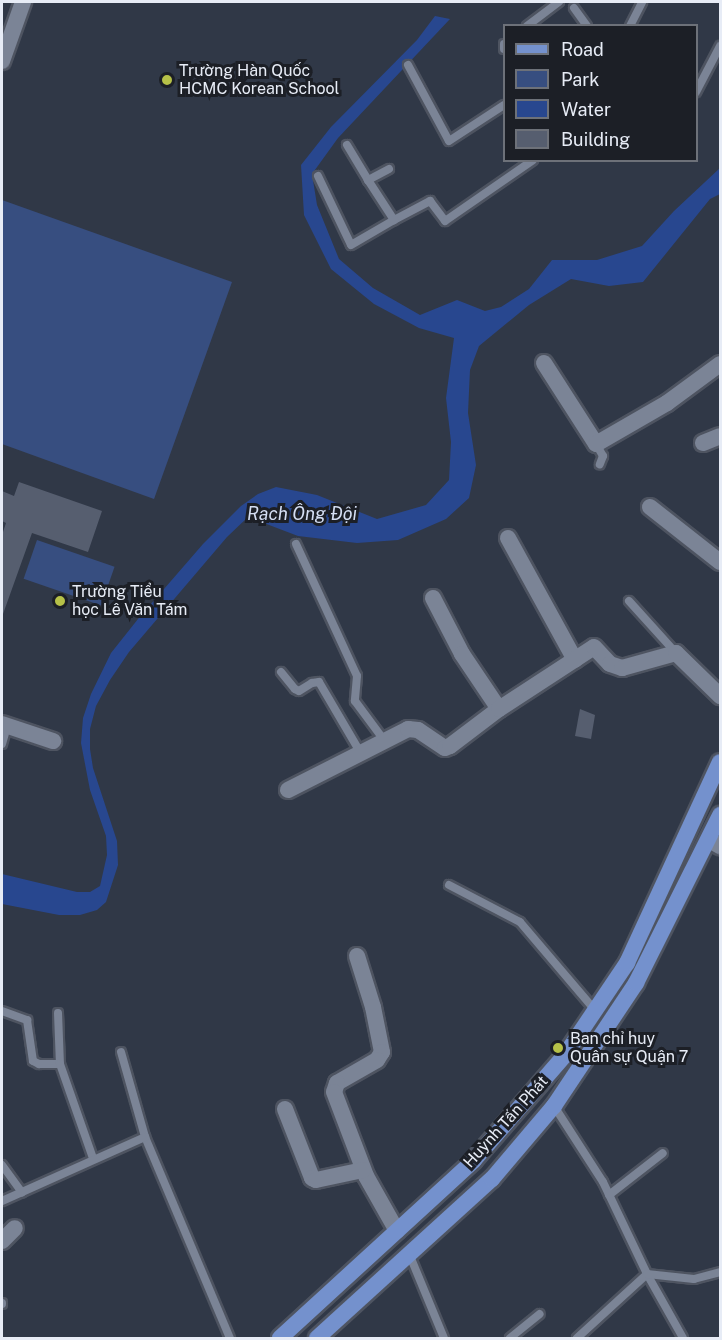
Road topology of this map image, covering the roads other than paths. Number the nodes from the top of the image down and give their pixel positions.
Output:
1 (23, 2) edge
2 (559, 2) edge
3 (642, 2) edge
4 (574, 8) dead end
5 (530, 24) edge
6 (586, 24) edge
7 (631, 24) edge
8 (6, 36) edge
9 (720, 46) edge
10 (2, 61) edge
11 (408, 65) dead end
12 (698, 88) edge
13 (503, 106) edge
14 (347, 145) dead end
15 (529, 162) edge
16 (389, 168) dead end
17 (318, 176) dead end
18 (368, 180) junction
19 (394, 220) junction
20 (544, 363) dead end
21 (720, 364) edge
22 (720, 436) edge
23 (703, 442) dead end
24 (596, 444) junction
25 (600, 465) dead end
26 (650, 507) dead end
27 (508, 538) dead end
28 (296, 544) dead end
29 (720, 562) edge
30 (433, 598) dead end
31 (629, 601) dead end
32 (676, 653) junction
33 (575, 660) junction
34 (281, 672) dead end
35 (720, 696) edge
36 (500, 709) junction
37 (4, 725) edge
38 (384, 740) junction
39 (53, 741) dead end
40 (2, 744) edge
41 (360, 752) junction
42 (720, 762) edge
43 (288, 789) dead end
44 (720, 814) edge
45 (689, 830) junction
46 (715, 843) edge
47 (449, 885) dead end
48 (357, 956) dead end
49 (595, 1010) junction
50 (2, 1011) edge
51 (58, 1013) dead end
52 (121, 1052) dead end
53 (60, 1064) junction
54 (554, 1106) junction
55 (285, 1109) dead end
56 (145, 1137) junction
57 (663, 1153) dead end
58 (93, 1158) junction
59 (2, 1165) edge
60 (363, 1170) junction
61 (22, 1193) junction
62 (609, 1195) junction
63 (2, 1201) edge
64 (15, 1228) dead end
65 (397, 1231) junction
66 (2, 1241) edge
67 (410, 1256) junction
68 (720, 1272) edge
69 (647, 1274) junction
70 (540, 1314) dead end
71 (230, 1338) edge
72 (280, 1338) edge
73 (317, 1338) edge
74 (444, 1338) edge
75 (510, 1338) edge
76 (577, 1338) edge
77 (682, 1338) edge

1 - 8 street
2 - 5 lane
3 - 7 lane
4 - 6 lane
8 - 10 street
9 - 12 lane
11 - 13 lane
14 - 18 lane
15 - 19 lane
16 - 18 lane
17 - 19 lane
18 - 19 lane
20 - 24 street
21 - 24 street
22 - 23 street
24 - 25 lane
26 - 29 street
27 - 33 street
28 - 38 lane
30 - 36 street
31 - 32 lane
32 - 33 street
32 - 35 street
33 - 36 street
34 - 41 lane
36 - 38 street
37 - 39 street
37 - 40 lane
38 - 41 street
41 - 43 street
42 - 45 main road, Huỳnh Tấn Phát
44 - 46 main road, Huỳnh Tấn Phát
45 - 46 main road
45 - 49 main road, Huỳnh Tấn Phát
46 - 54 main road, Huỳnh Tấn Phát
47 - 49 lane
48 - 60 street
49 - 65 main road, Huỳnh Tấn Phát
50 - 53 lane
51 - 53 lane
52 - 56 lane
53 - 58 lane
54 - 62 lane
54 - 67 main road, Huỳnh Tấn Phát
55 - 60 street
56 - 58 lane
56 - 71 lane
57 - 62 lane
58 - 61 lane
59 - 61 lane
60 - 65 street
61 - 63 lane
62 - 69 lane
64 - 66 street
65 - 72 main road, Huỳnh Tấn Phát
67 - 73 main road, Huỳnh Tấn Phát
67 - 74 lane
68 - 69 lane
69 - 76 lane
69 - 77 lane
70 - 75 lane

